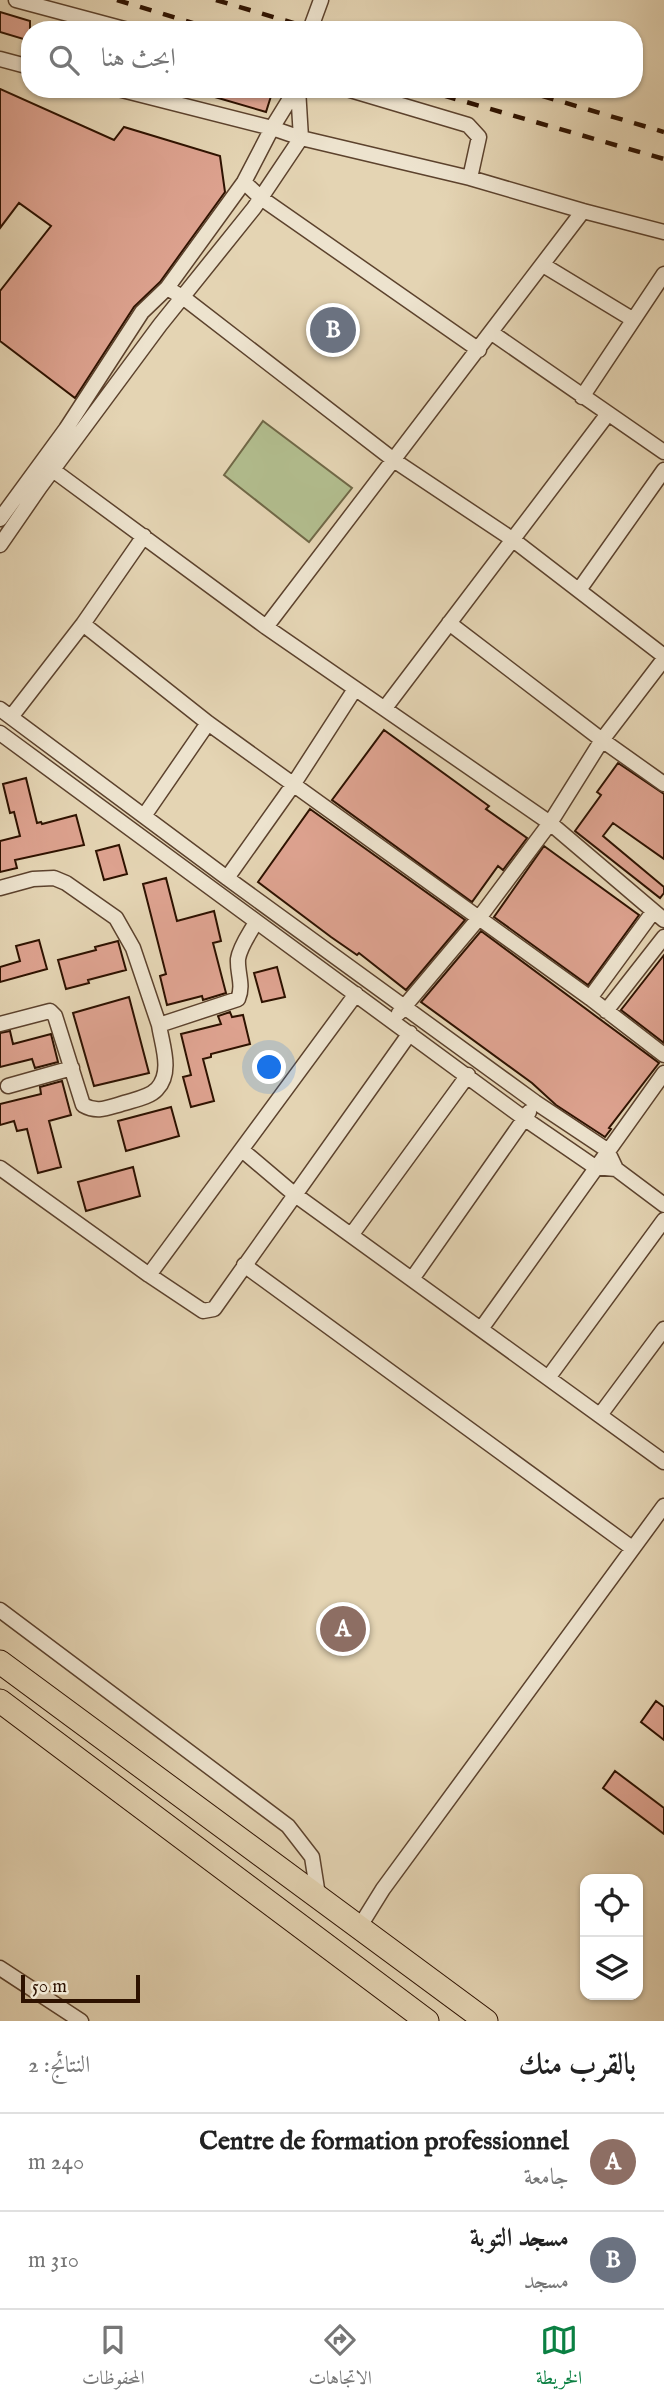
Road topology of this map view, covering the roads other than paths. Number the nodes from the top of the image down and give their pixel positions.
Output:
1 (16, 0) edge
2 (316, 1) edge
3 (94, 21) edge
4 (312, 21) edge
5 (0, 60) edge
6 (21, 65) edge
7 (154, 98) edge
8 (291, 98) edge
9 (298, 98) edge
10 (377, 98) edge
11 (272, 128) junction
12 (301, 138) junction
13 (470, 178) junction
14 (244, 182) junction
15 (261, 198) junction
16 (583, 211) junction
17 (664, 232) edge
18 (543, 265) junction
19 (664, 274) edge
20 (167, 288) junction
21 (184, 298) junction
22 (632, 319) junction
23 (492, 333) junction
24 (478, 350) junction
25 (582, 397) junction
26 (607, 415) junction
27 (664, 452) edge
28 (395, 461) junction
29 (48, 465) junction
30 (664, 470) edge
31 (0, 519) edge
32 (144, 536) junction
33 (512, 540) junction
34 (0, 545) edge
35 (579, 590) junction
36 (449, 623) junction
37 (83, 624) junction
38 (266, 627) junction
39 (664, 658) edge
40 (355, 689) junction
41 (385, 708) junction
42 (6, 713) edge
43 (208, 723) junction
44 (0, 733) edge
45 (602, 740) junction
46 (664, 784) edge
47 (293, 785) junction
48 (144, 816) junction
49 (550, 823) junction
50 (226, 878) junction
51 (0, 888) edge
52 (659, 916) edge
53 (479, 918) junction
54 (256, 922) junction
55 (664, 937) edge
56 (356, 994) junction
57 (590, 998) junction
58 (404, 1007) junction
59 (606, 1011) junction
60 (393, 1021) junction
61 (0, 1024) edge
62 (159, 1025) junction
63 (410, 1033) junction
64 (664, 1055) edge
65 (72, 1068) junction
66 (664, 1073) edge
67 (468, 1075) junction
68 (8, 1086) dead end
69 (536, 1102) junction
70 (525, 1119) junction
71 (242, 1150) junction
72 (607, 1150) junction
73 (595, 1167) junction
74 (0, 1168) edge
75 (616, 1169) junction
76 (294, 1194) junction
77 (664, 1205) edge
78 (664, 1220) edge
79 (352, 1234) junction
80 (244, 1265) junction
81 (149, 1275) junction
82 (412, 1279) junction
83 (481, 1329) junction
84 (664, 1329) edge
85 (548, 1378) junction
86 (600, 1415) junction
87 (664, 1462) edge
88 (664, 1506) edge
89 (632, 1548) junction
90 (0, 1610) edge
91 (0, 1662) edge
92 (0, 1701) edge
93 (318, 1895) junction
94 (360, 1926) junction
95 (0, 1968) edge
96 (81, 2021) edge
97 (427, 2021) edge
98 (486, 2021) edge

1 - 3 street
2 - 4 street
5 - 6 street
7 - 11 street
8 - 11 street
9 - 12 street
10 - 13 street
11 - 12 street
11 - 14 street
12 - 13 street
12 - 15 street
13 - 16 street
14 - 15 street
14 - 20 street
15 - 21 street
15 - 24 street
16 - 17 street
16 - 18 street
18 - 22 street
18 - 23 street
19 - 22 street
20 - 21 street
20 - 29 street
21 - 28 street
21 - 29 street
22 - 25 street
23 - 24 street
23 - 25 street
24 - 28 street
25 - 26 street
26 - 27 street
26 - 33 street
28 - 33 street
28 - 38 street
29 - 31 street
29 - 32 street
29 - 34 street
30 - 35 street
32 - 37 street
32 - 38 street
33 - 35 street
33 - 36 street
35 - 39 street
36 - 41 street
36 - 45 street
37 - 42 street
37 - 43 street
38 - 40 street
39 - 45 street
40 - 41 street
40 - 47 street
41 - 49 street
42 - 48 street
43 - 47 street
43 - 48 street
44 - 54 street
45 - 46 street
45 - 49 street
47 - 50 street
47 - 53 street
48 - 50 street
49 - 52 street
49 - 53 street
50 - 58 street
51 - 62 street
52 - 57 street
53 - 57 street
53 - 58 street
54 - 56 street
54 - 62 street
55 - 59 street
56 - 60 street
56 - 71 street
57 - 59 street
58 - 60 street
58 - 69 street
59 - 64 street
60 - 63 street
61 - 65 street
62 - 65 street
63 - 67 street
63 - 76 street
65 - 68 street
66 - 72 street
67 - 70 street
67 - 79 street
69 - 70 street
69 - 72 street
70 - 73 street
70 - 82 street
71 - 76 street
71 - 81 street
72 - 73 street
72 - 75 street
73 - 75 street
73 - 83 street
74 - 81 street
75 - 77 street
76 - 79 street
76 - 80 street
78 - 85 street
79 - 82 street
80 - 81 street
80 - 89 street
82 - 83 street
83 - 85 street
84 - 86 street
85 - 86 street
86 - 87 street
88 - 89 street
89 - 94 street
90 - 93 street
91 - 93 main road
92 - 97 main road
93 - 94 main road
94 - 98 main road
95 - 96 street

